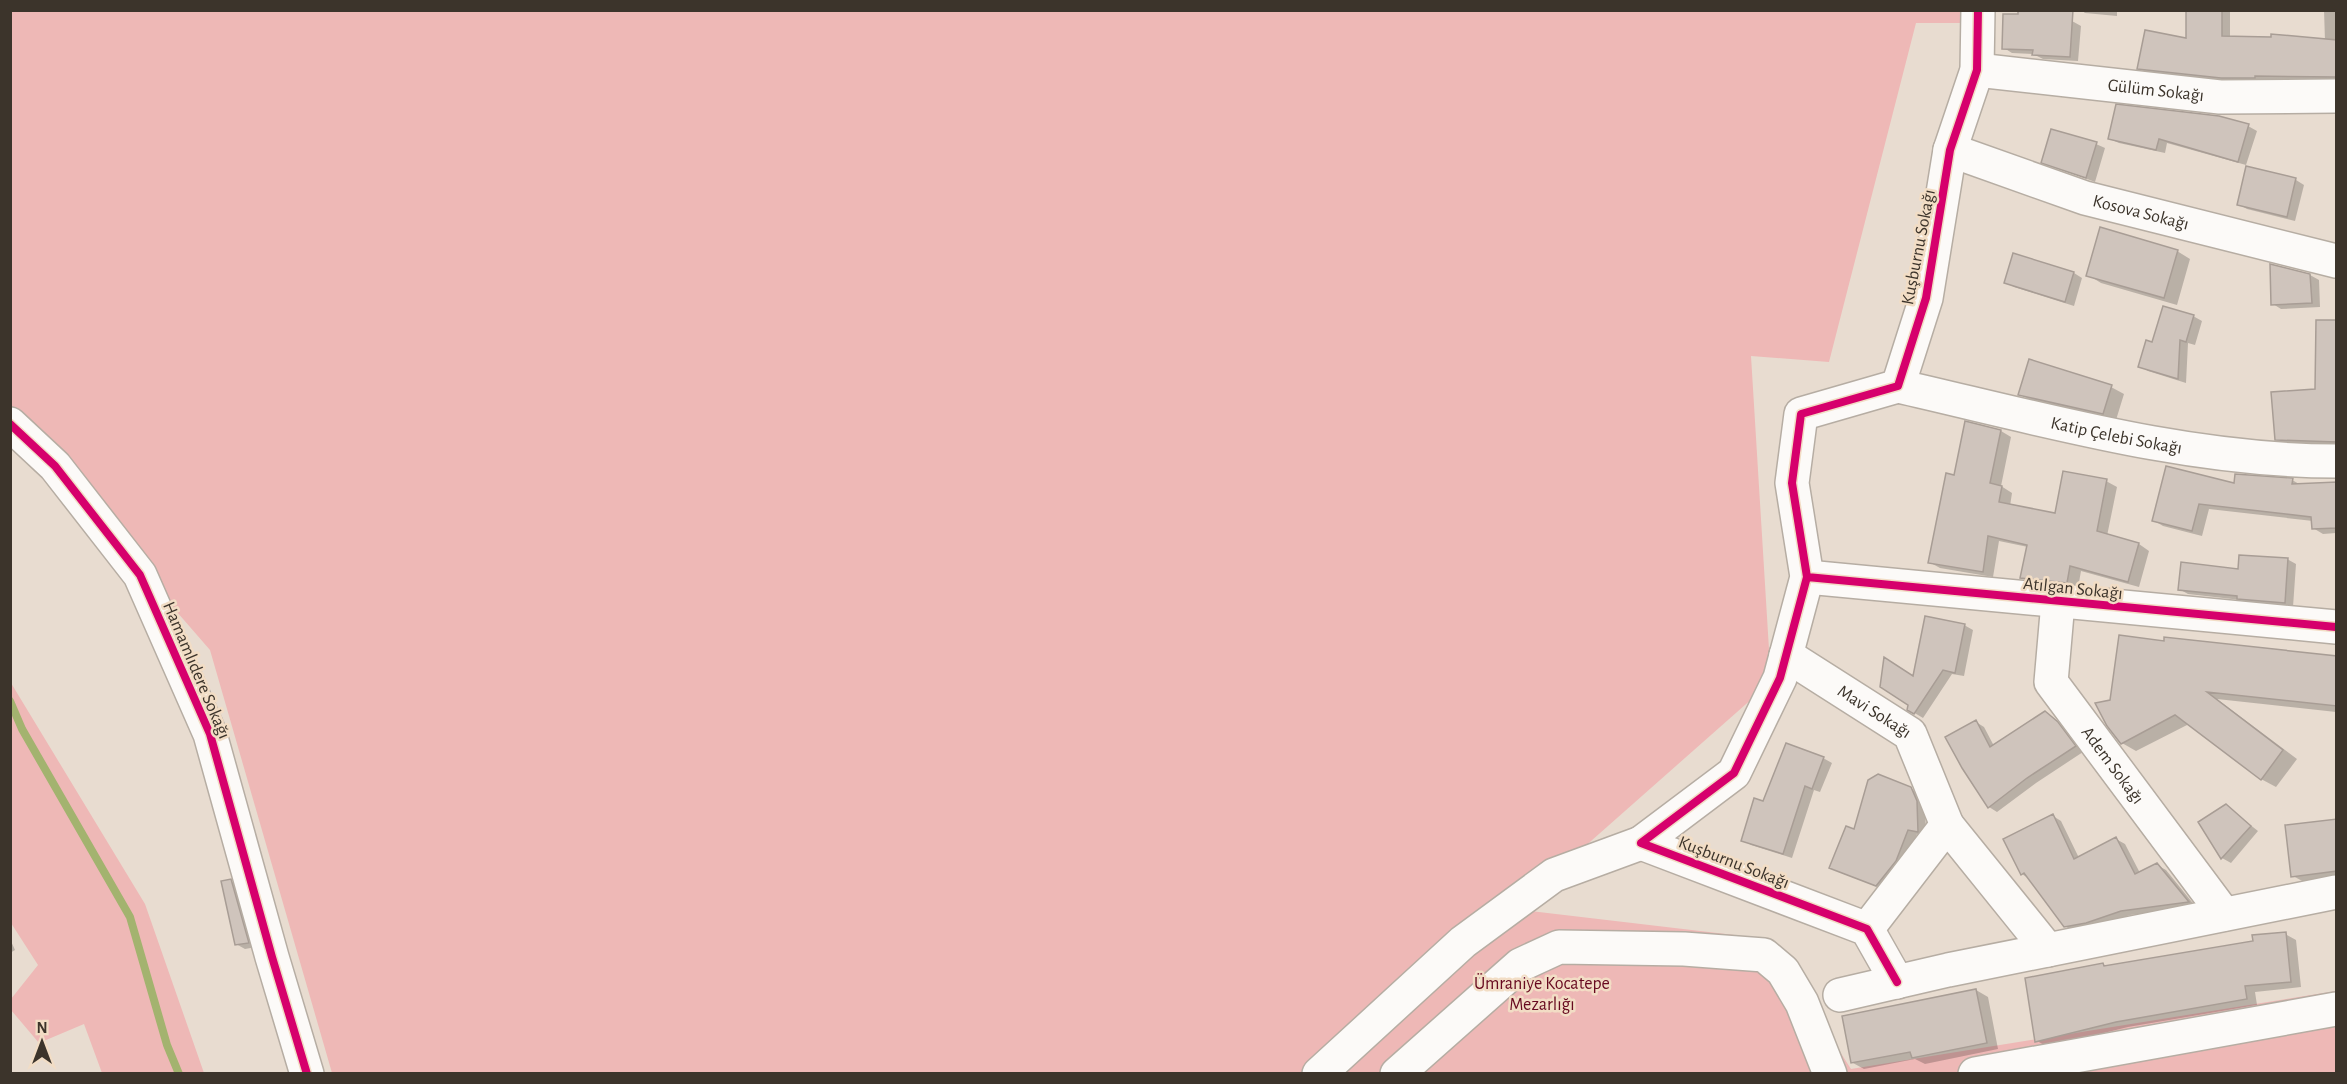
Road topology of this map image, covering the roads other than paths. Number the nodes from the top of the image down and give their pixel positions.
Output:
1 (1978, 10) edge
2 (1977, 70) junction
3 (2337, 96) edge
4 (1950, 150) junction
5 (2337, 261) edge
6 (1898, 386) junction
7 (10, 424) edge
8 (2337, 461) edge
9 (1807, 577) junction
10 (2058, 602) junction
11 (2337, 627) edge
12 (1786, 655) junction
13 (1947, 825) junction
14 (1641, 843) junction
15 (2337, 892) edge
16 (2223, 914) junction
17 (1867, 929) junction
18 (2048, 950) junction
19 (1897, 982) junction
20 (1840, 995) dead end
21 (2337, 1010) edge
22 (307, 1074) edge
23 (1319, 1074) edge
24 (1397, 1074) edge
25 (1830, 1074) edge
26 (1975, 1074) edge

1 - 2 street, Kuşburnu Sokağı
2 - 3 street, Gülüm Sokağı
2 - 4 street, Kuşburnu Sokağı
4 - 5 street, Kosova Sokağı
4 - 6 street, Kuşburnu Sokağı
6 - 8 street, Katip Çelebi Sokağı
6 - 9 street, Kuşburnu Sokağı
7 - 22 street, Hamamlıdere Sokağı
9 - 10 street, Atılgan Sokağı
9 - 12 street, Kuşburnu Sokağı
10 - 11 street, Atılgan Sokağı
10 - 16 street, Adem Sokağı
12 - 13 street, Mavi Sokağı
12 - 14 street, Kuşburnu Sokağı
13 - 17 street
13 - 18 street, Mavi Sokağı
14 - 17 street, Kuşburnu Sokağı
14 - 23 street
15 - 16 street
16 - 18 street
17 - 19 street
18 - 19 street
19 - 20 street
21 - 26 street
24 - 25 street

